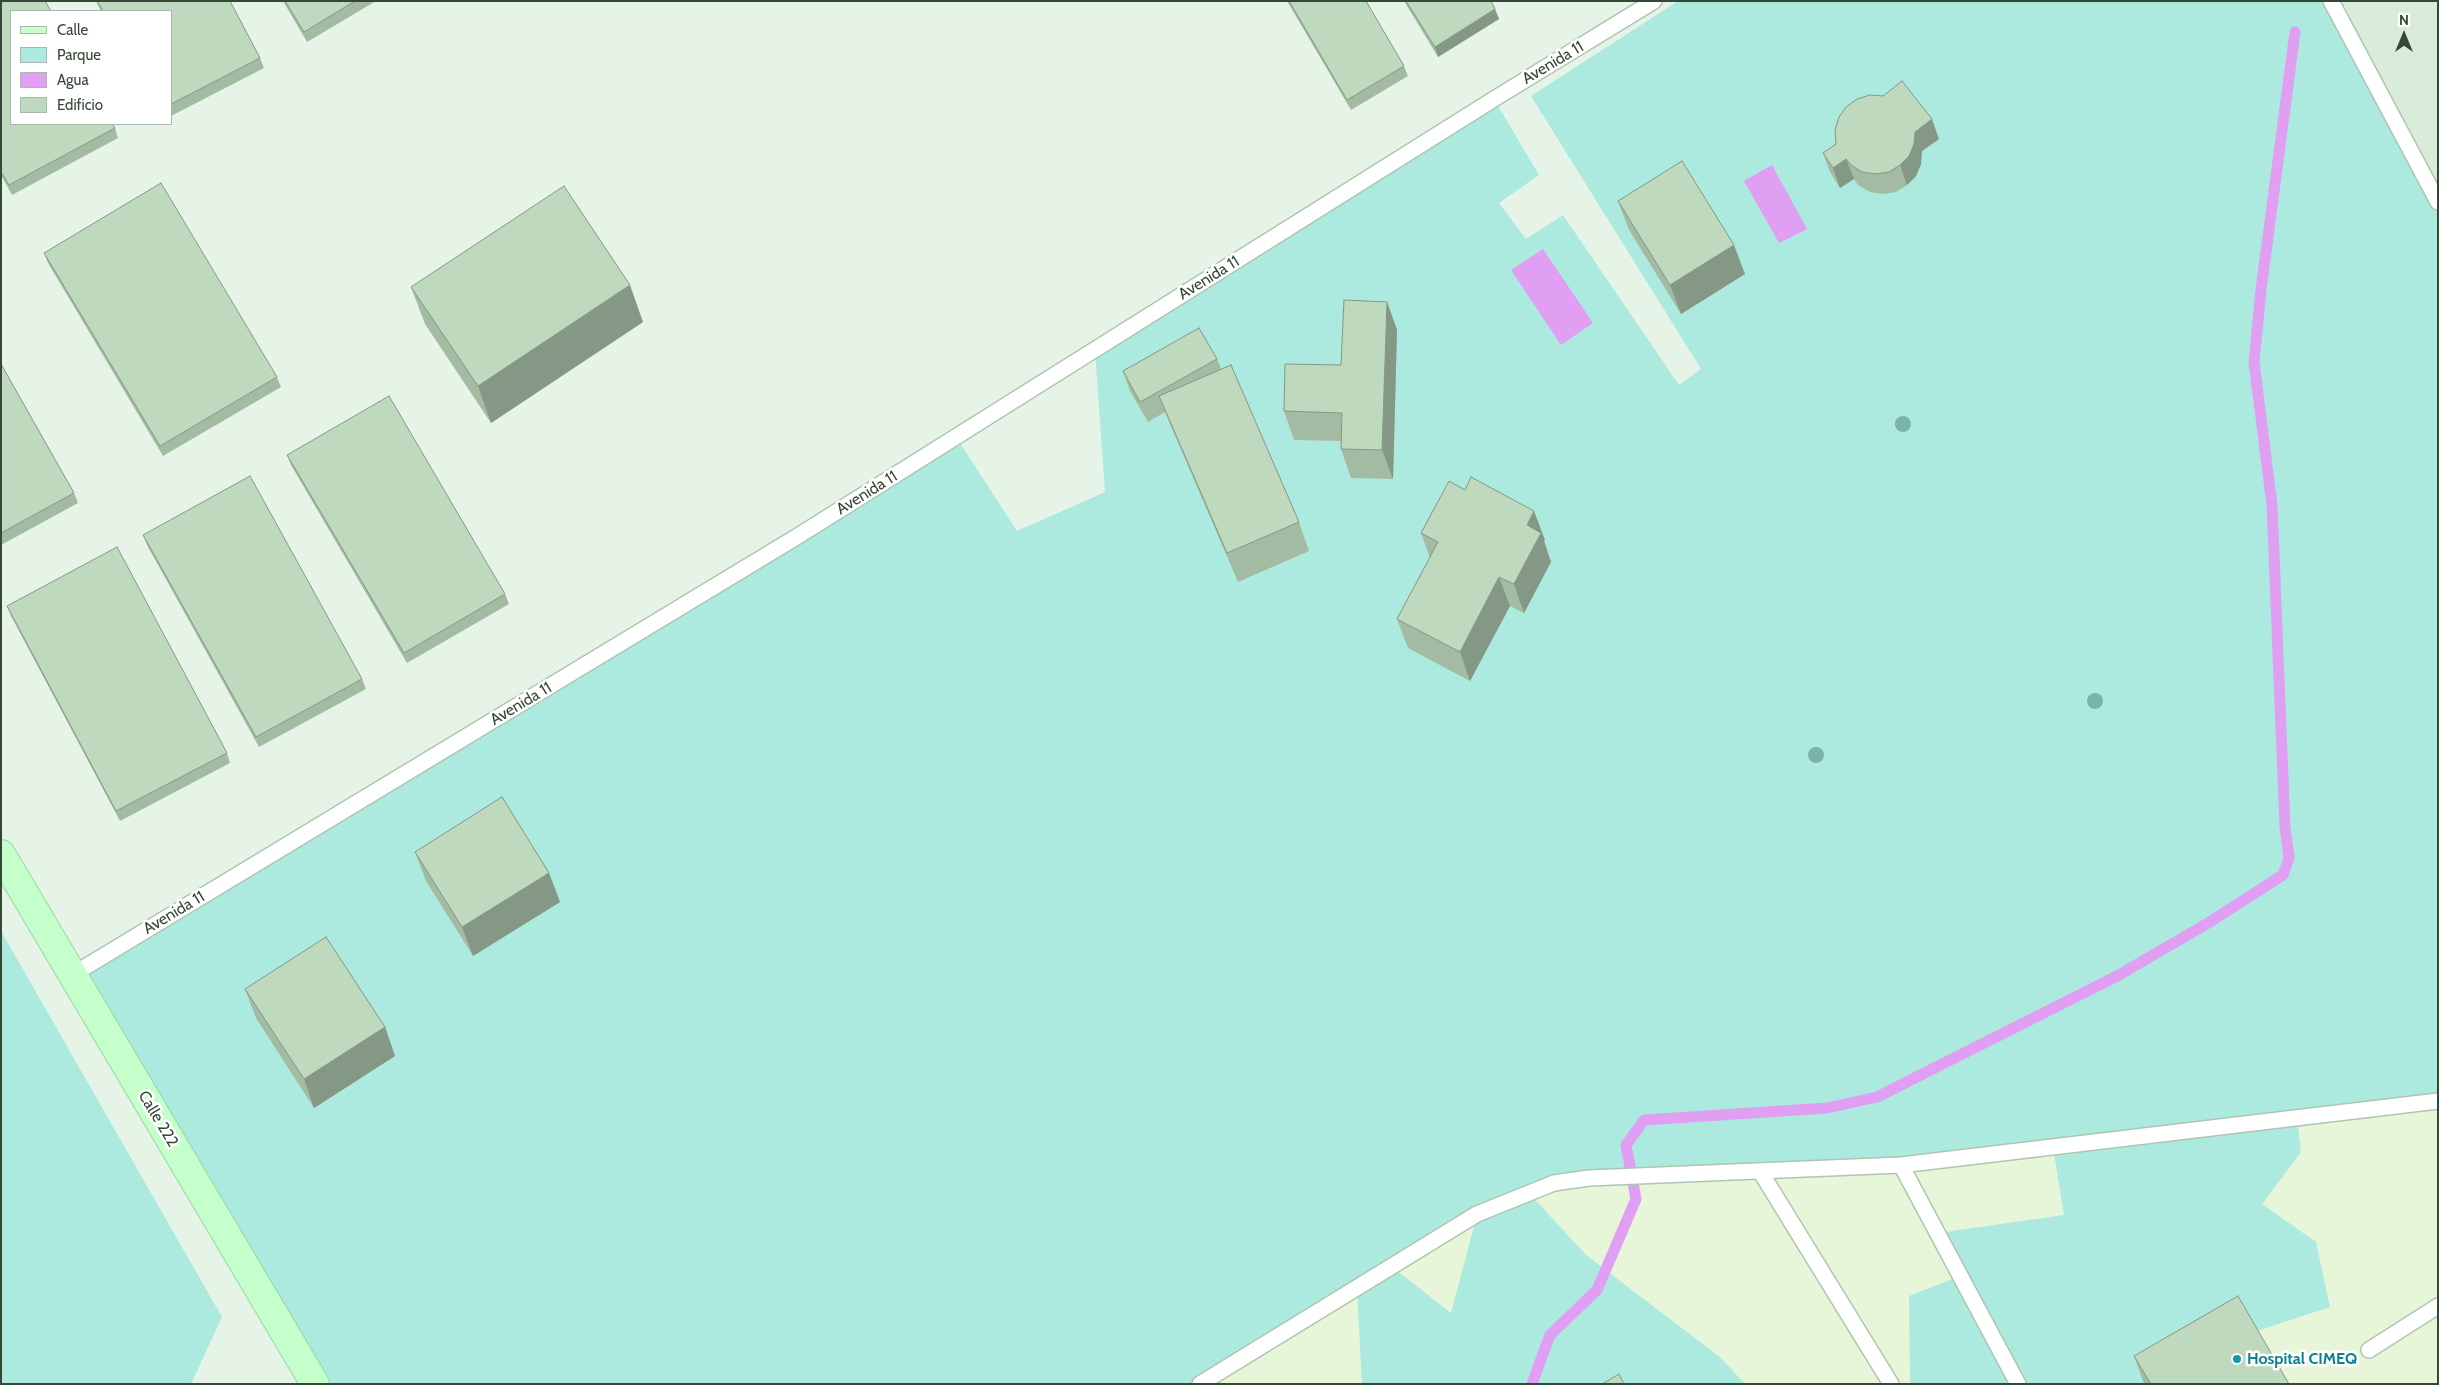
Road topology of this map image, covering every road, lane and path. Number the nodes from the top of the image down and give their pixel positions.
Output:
1 (1654, 1) edge
2 (2331, 1) edge
3 (2438, 202) edge
4 (1, 854) edge
5 (72, 975) junction
6 (2438, 1101) edge
7 (1901, 1165) junction
8 (1760, 1171) junction
9 (2438, 1306) edge
10 (2369, 1350) dead end
11 (315, 1384) edge
12 (1200, 1384) edge
13 (1891, 1384) edge
14 (2018, 1384) edge

1 - 5 lane, Avenida 11
2 - 3 lane
4 - 5 main road, Calle 222
5 - 11 main road, Calle 222
6 - 7 lane
7 - 8 lane
7 - 14 lane
8 - 12 lane
8 - 13 lane
9 - 10 lane

